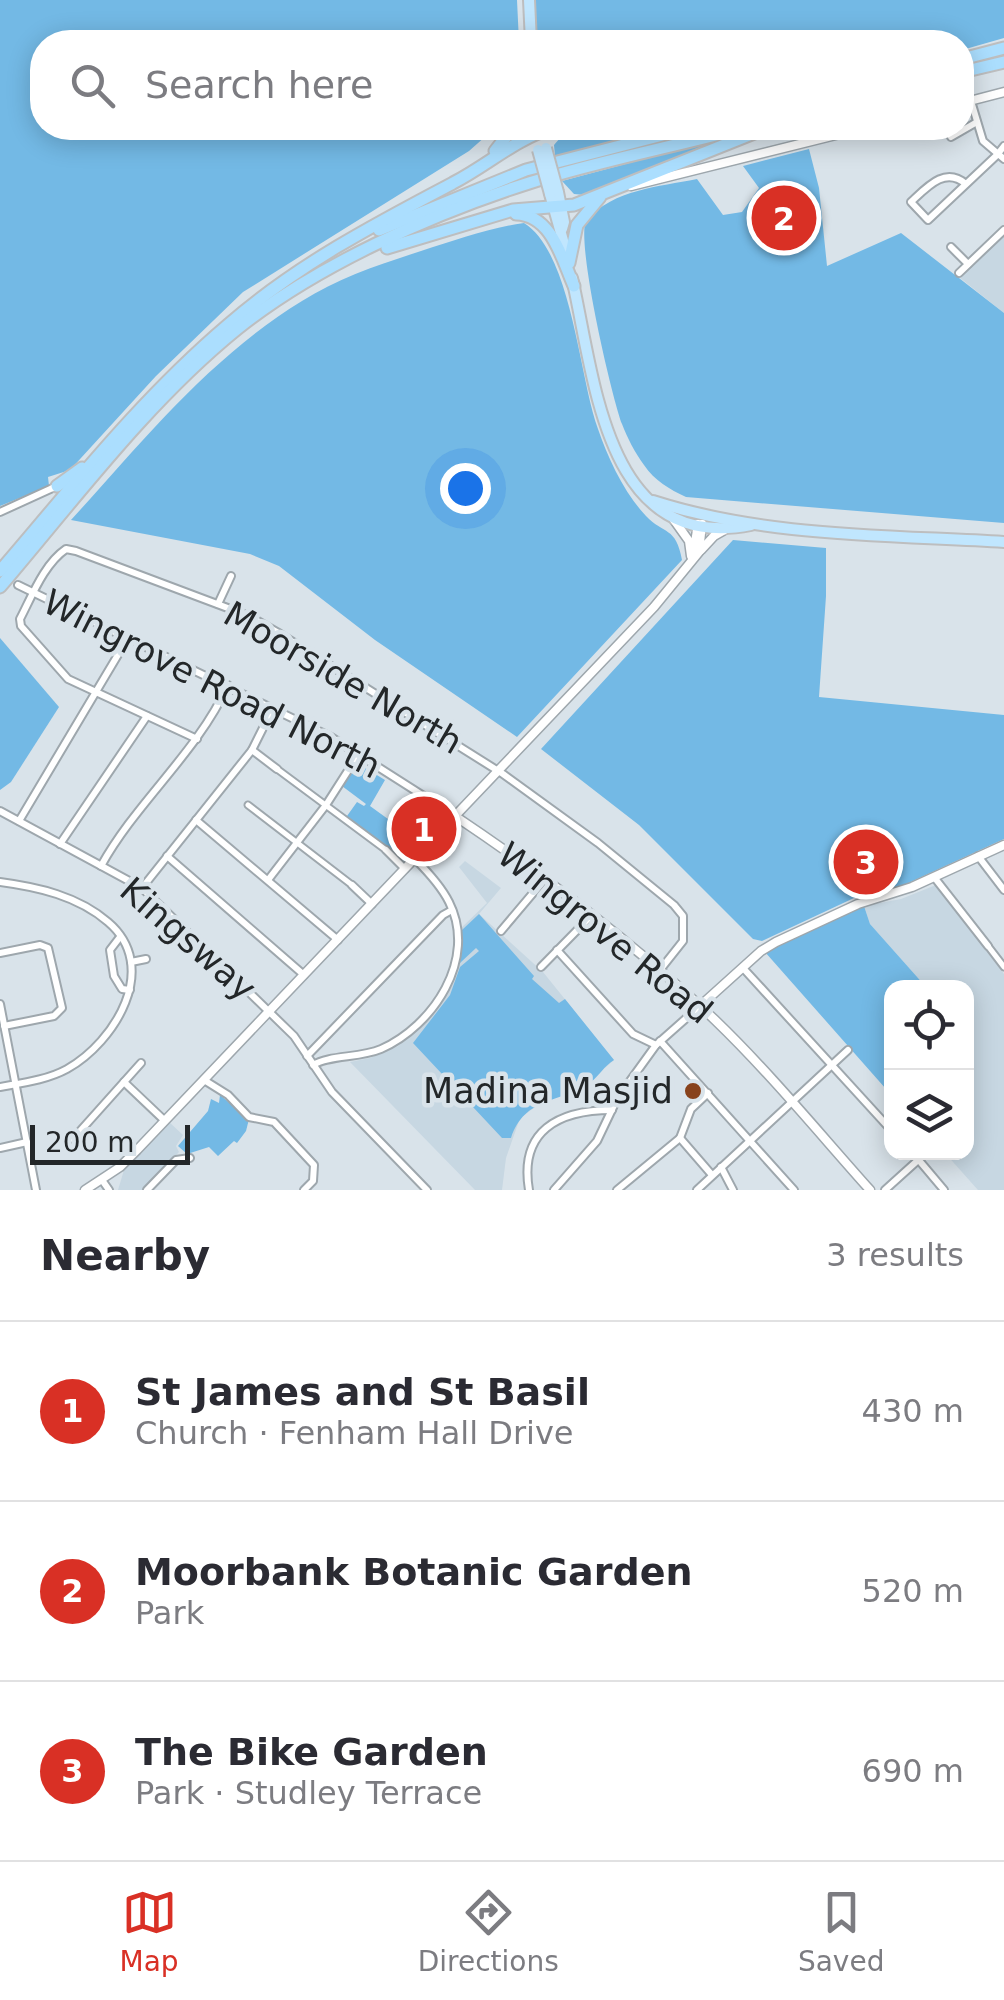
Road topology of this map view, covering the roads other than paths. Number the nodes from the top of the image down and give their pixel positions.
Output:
1 (528, 0) edge
2 (530, 30) edge
3 (1004, 48) edge
4 (974, 56) edge
5 (1004, 62) edge
6 (974, 69) edge
7 (1004, 92) edge
8 (974, 100) edge
9 (974, 117) edge
10 (977, 122) junction
11 (974, 124) edge
12 (504, 140) edge
13 (519, 140) edge
14 (542, 140) edge
15 (643, 140) edge
16 (698, 140) edge
17 (736, 140) edge
18 (816, 140) edge
19 (1004, 146) edge
20 (1001, 157) edge
21 (465, 176) junction
22 (966, 184) junction
23 (616, 189) junction
24 (603, 194) junction
25 (557, 208) junction
26 (497, 214) junction
27 (1004, 230) edge
28 (951, 247) dead end
29 (569, 262) junction
30 (968, 264) junction
31 (321, 266) junction
32 (959, 273) dead end
33 (574, 286) junction
34 (98, 457) junction
35 (57, 486) joint
36 (654, 501) junction
37 (0, 512) edge
38 (674, 520) junction
39 (702, 523) junction
40 (751, 524) junction
41 (728, 528) junction
42 (1004, 542) edge
43 (699, 552) junction
44 (692, 562) junction
45 (0, 571) edge
46 (230, 576) dead end
47 (18, 585) dead end
48 (0, 587) edge
49 (34, 593) junction
50 (218, 604) junction
51 (128, 638) junction
52 (228, 685) junction
53 (98, 693) junction
54 (273, 708) junction
55 (147, 716) junction
56 (197, 740) junction
57 (252, 750) junction
58 (358, 755) junction
59 (277, 769) joint
60 (498, 772) junction
61 (248, 805) dead end
62 (326, 805) junction
63 (0, 811) edge
64 (455, 816) junction
65 (196, 820) junction
66 (19, 821) junction
67 (297, 843) junction
68 (60, 844) junction
69 (1004, 844) edge
70 (386, 850) joint
71 (168, 856) junction
72 (978, 856) junction
73 (414, 859) junction
74 (101, 866) junction
75 (405, 869) junction
76 (934, 877) junction
77 (268, 880) junction
78 (544, 880) junction
79 (0, 882) edge
80 (352, 886) joint
81 (142, 888) junction
82 (1004, 890) edge
83 (372, 904) junction
84 (452, 910) junction
85 (592, 915) junction
86 (501, 931) dead end
87 (120, 937) junction
88 (338, 940) junction
89 (988, 946) joint
90 (557, 950) junction
91 (0, 953) edge
92 (146, 959) dead end
93 (131, 962) junction
94 (1004, 966) edge
95 (541, 967) dead end
96 (743, 968) junction
97 (660, 970) junction
98 (304, 975) junction
99 (130, 990) junction
100 (0, 1004) edge
101 (700, 1006) junction
102 (269, 1011) junction
103 (2, 1026) edge
104 (658, 1043) junction
105 (848, 1050) dead end
106 (307, 1056) junction
107 (141, 1063) dead end
108 (313, 1065) junction
109 (832, 1066) junction
110 (204, 1080) junction
111 (124, 1082) junction
112 (16, 1084) junction
113 (0, 1087) edge
114 (708, 1092) junction
115 (792, 1103) junction
116 (612, 1110) junction
117 (164, 1120) junction
118 (884, 1122) edge
119 (680, 1138) junction
120 (73, 1139) dead end
121 (751, 1140) junction
122 (27, 1142) junction
123 (0, 1148) edge
124 (190, 1158) dead end
125 (919, 1160) joint
126 (721, 1168) junction
127 (712, 1176) junction
128 (102, 1180) junction
129 (36, 1190) edge
130 (85, 1190) edge
131 (109, 1190) edge
132 (147, 1190) edge
133 (304, 1190) edge
134 (428, 1190) edge
135 (529, 1190) edge
136 (554, 1190) edge
137 (617, 1190) edge
138 (697, 1190) edge
139 (733, 1190) edge
140 (794, 1190) edge
141 (870, 1190) edge
142 (886, 1190) edge
143 (944, 1190) edge

1 - 2 main road
3 - 4 highway
5 - 6 highway
7 - 8 street
9 - 10 street
10 - 11 street
10 - 20 street
12 - 21 highway
13 - 21 highway
14 - 25 main road, bridge
15 - 31 highway
16 - 31 highway
17 - 23 highway
18 - 23 street
19 - 20 street
20 - 22 street
21 - 31 highway
22 - 22 street
23 - 24 highway
24 - 25 highway
24 - 29 highway
25 - 26 highway
25 - 29 main road
26 - 31 highway
26 - 33 highway
27 - 30 street
28 - 30 street
29 - 33 main road
30 - 32 street
31 - 34 highway
31 - 48 highway
33 - 36 main road
34 - 35 highway
34 - 45 highway
35 - 37 street
36 - 38 main road
36 - 39 main road
38 - 39 main road
38 - 44 street
39 - 40 main road
39 - 41 main road
39 - 43 street
39 - 44 street
40 - 41 main road
40 - 42 main road
41 - 43 street
43 - 44 street
44 - 60 street
46 - 50 street
47 - 49 street, Wingrove Road North
49 - 50 street, Moorside North
49 - 51 street, Wingrove Road North
49 - 53 street
50 - 60 street, Moorside North
51 - 52 street, Wingrove Road North
51 - 53 street
52 - 54 street, Wingrove Road North
52 - 56 street
53 - 55 street
53 - 66 street
54 - 57 street
54 - 58 street, Wingrove Road North
55 - 56 street
55 - 68 street
56 - 74 street
57 - 59 street
57 - 65 street
58 - 62 street
58 - 64 street, Wingrove Road North
59 - 62 street
60 - 64 street
60 - 97 street, Moorside North
61 - 67 street
62 - 67 street
62 - 70 street
63 - 66 street, Kingsway
64 - 73 street
64 - 78 street, Wingrove Road
65 - 71 street
65 - 77 street
66 - 68 street, Kingsway
67 - 77 street
67 - 80 street
68 - 74 street, Kingsway
69 - 72 street
70 - 75 street
71 - 81 street
71 - 98 street
72 - 76 street
72 - 82 street
73 - 75 street
73 - 84 street
74 - 81 street, Kingsway
75 - 83 street
76 - 89 street
76 - 96 street
77 - 88 street
78 - 85 street, Wingrove Road
78 - 86 street
79 - 87 street
80 - 83 street
81 - 102 street, Kingsway
83 - 88 street
84 - 106 street
84 - 108 street
85 - 90 street
85 - 97 street, Wingrove Road
87 - 93 street
87 - 99 street
88 - 98 street
89 - 94 street
90 - 95 street
90 - 104 street
91 - 103 street
92 - 93 street
93 - 99 street
96 - 101 street
96 - 109 street
97 - 101 street, Wingrove Road
98 - 102 street
99 - 112 street
100 - 103 street
101 - 104 street
101 - 115 street, Wingrove Road
102 - 106 street, Kingsway
102 - 110 street
103 - 112 street
104 - 114 street
104 - 116 street
105 - 109 street
106 - 108 street, Kingsway
107 - 111 street
108 - 134 street, Kingsway
109 - 115 street
109 - 118 street
110 - 117 street
110 - 133 street
111 - 117 street
111 - 120 street
112 - 113 street
112 - 122 street
114 - 119 street
114 - 121 street
115 - 121 street
115 - 141 street, Wingrove Road
116 - 135 street
116 - 136 street
117 - 128 street
119 - 127 street
119 - 137 street
121 - 126 street
121 - 140 street
122 - 123 street
122 - 129 street
124 - 132 street
125 - 142 street
125 - 143 street
126 - 127 street
126 - 139 street
127 - 138 street
128 - 130 street
128 - 131 street

